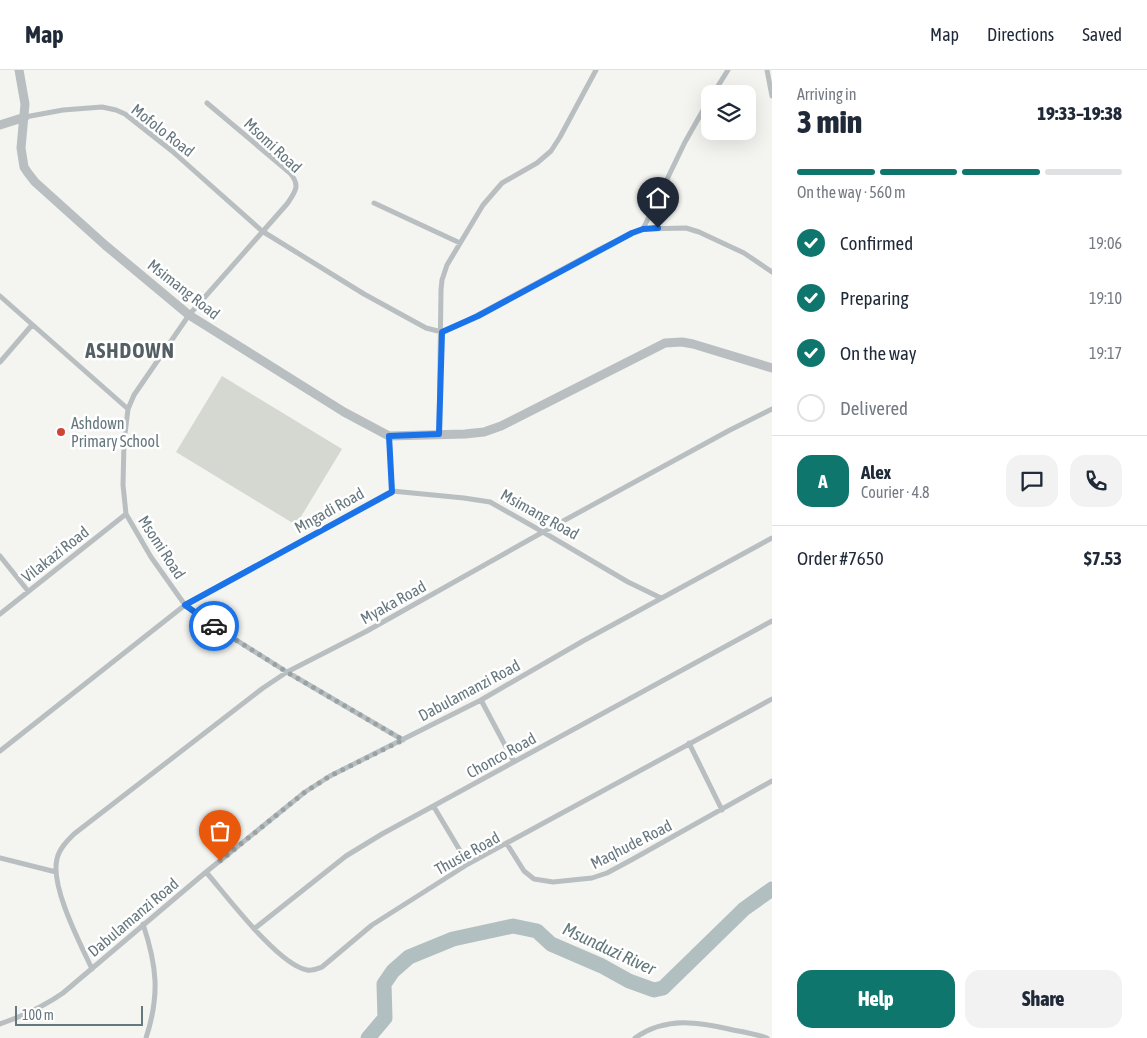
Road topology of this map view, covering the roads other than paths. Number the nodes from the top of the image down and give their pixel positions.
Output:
1 (596, 70) edge
2 (728, 70) edge
3 (766, 70) edge
4 (20, 73) edge
5 (719, 85) edge
6 (772, 96) edge
7 (207, 103) dead end
8 (701, 114) edge
9 (25, 117) junction
10 (0, 125) edge
11 (374, 203) dead end
12 (643, 229) junction
13 (262, 231) junction
14 (460, 242) junction
15 (772, 272) edge
16 (0, 296) edge
17 (189, 315) junction
18 (32, 325) junction
19 (442, 332) junction
20 (0, 362) edge
21 (772, 368) edge
22 (128, 409) junction
23 (772, 409) edge
24 (439, 434) junction
25 (389, 436) junction
26 (392, 492) junction
27 (126, 514) junction
28 (543, 532) junction
29 (772, 538) edge
30 (0, 556) edge
31 (28, 591) junction
32 (661, 598) junction
33 (185, 605) junction
34 (0, 614) edge
35 (772, 621) edge
36 (287, 672) junction
37 (772, 699) edge
38 (481, 700) junction
39 (403, 740) junction
40 (689, 743) junction
41 (0, 751) edge
42 (514, 762) junction
43 (772, 781) edge
44 (434, 807) junction
45 (722, 810) junction
46 (507, 844) junction
47 (0, 858) edge
48 (468, 864) junction
49 (56, 872) junction
50 (206, 872) junction
51 (143, 924) junction
52 (254, 929) junction
53 (92, 969) junction
54 (0, 1024) edge
55 (146, 1038) edge
56 (635, 1038) edge
57 (767, 1038) edge

1 - 14 street
2 - 5 street
3 - 6 street
4 - 9 street, Msimang Road
7 - 13 street, Msomi Road
8 - 12 street
9 - 10 street
9 - 13 street, Mofolo Road
9 - 17 street, Msimang Road
11 - 14 street
12 - 15 street
12 - 19 street
13 - 17 street, Msomi Road
13 - 19 street, Mofolo Road
14 - 19 street
16 - 18 street
17 - 22 street, Msomi Road
17 - 25 street, Msimang Road
18 - 20 street
18 - 22 street
19 - 24 street
21 - 24 street
22 - 27 street, Msomi Road
23 - 28 street, Myaka Road
24 - 25 street
25 - 26 street
26 - 28 street, Msimang Road
26 - 33 street, Mngadi Road
27 - 31 street, Vilakazi Road
27 - 33 street, Msomi Road
28 - 32 street, Msimang Road
28 - 36 street, Myaka Road
29 - 32 street, Dabulamanzi Road
30 - 31 street
31 - 34 street, Vilakazi Road
32 - 38 street, Dabulamanzi Road
33 - 36 street, Msomi Road
33 - 41 street, Mngadi Road
35 - 42 street, Chonco Road
36 - 39 street, Msomi Road
36 - 49 street, Myaka Road
37 - 40 street, Thusie Road
38 - 39 street, Dabulamanzi Road
38 - 42 street
39 - 50 street, Dabulamanzi Road
40 - 45 street
40 - 46 street, Thusie Road
42 - 44 street, Chonco Road
43 - 45 street, Maqhude Road
44 - 48 street
44 - 52 street, Chonco Road
45 - 46 street, Maqhude Road
46 - 48 street, Thusie Road
47 - 49 street
48 - 52 street, Thusie Road
49 - 53 street
50 - 51 street, Dabulamanzi Road
50 - 52 street, Thusie Road
51 - 53 street, Dabulamanzi Road
51 - 55 street
53 - 54 street, Dabulamanzi Road
56 - 57 street

